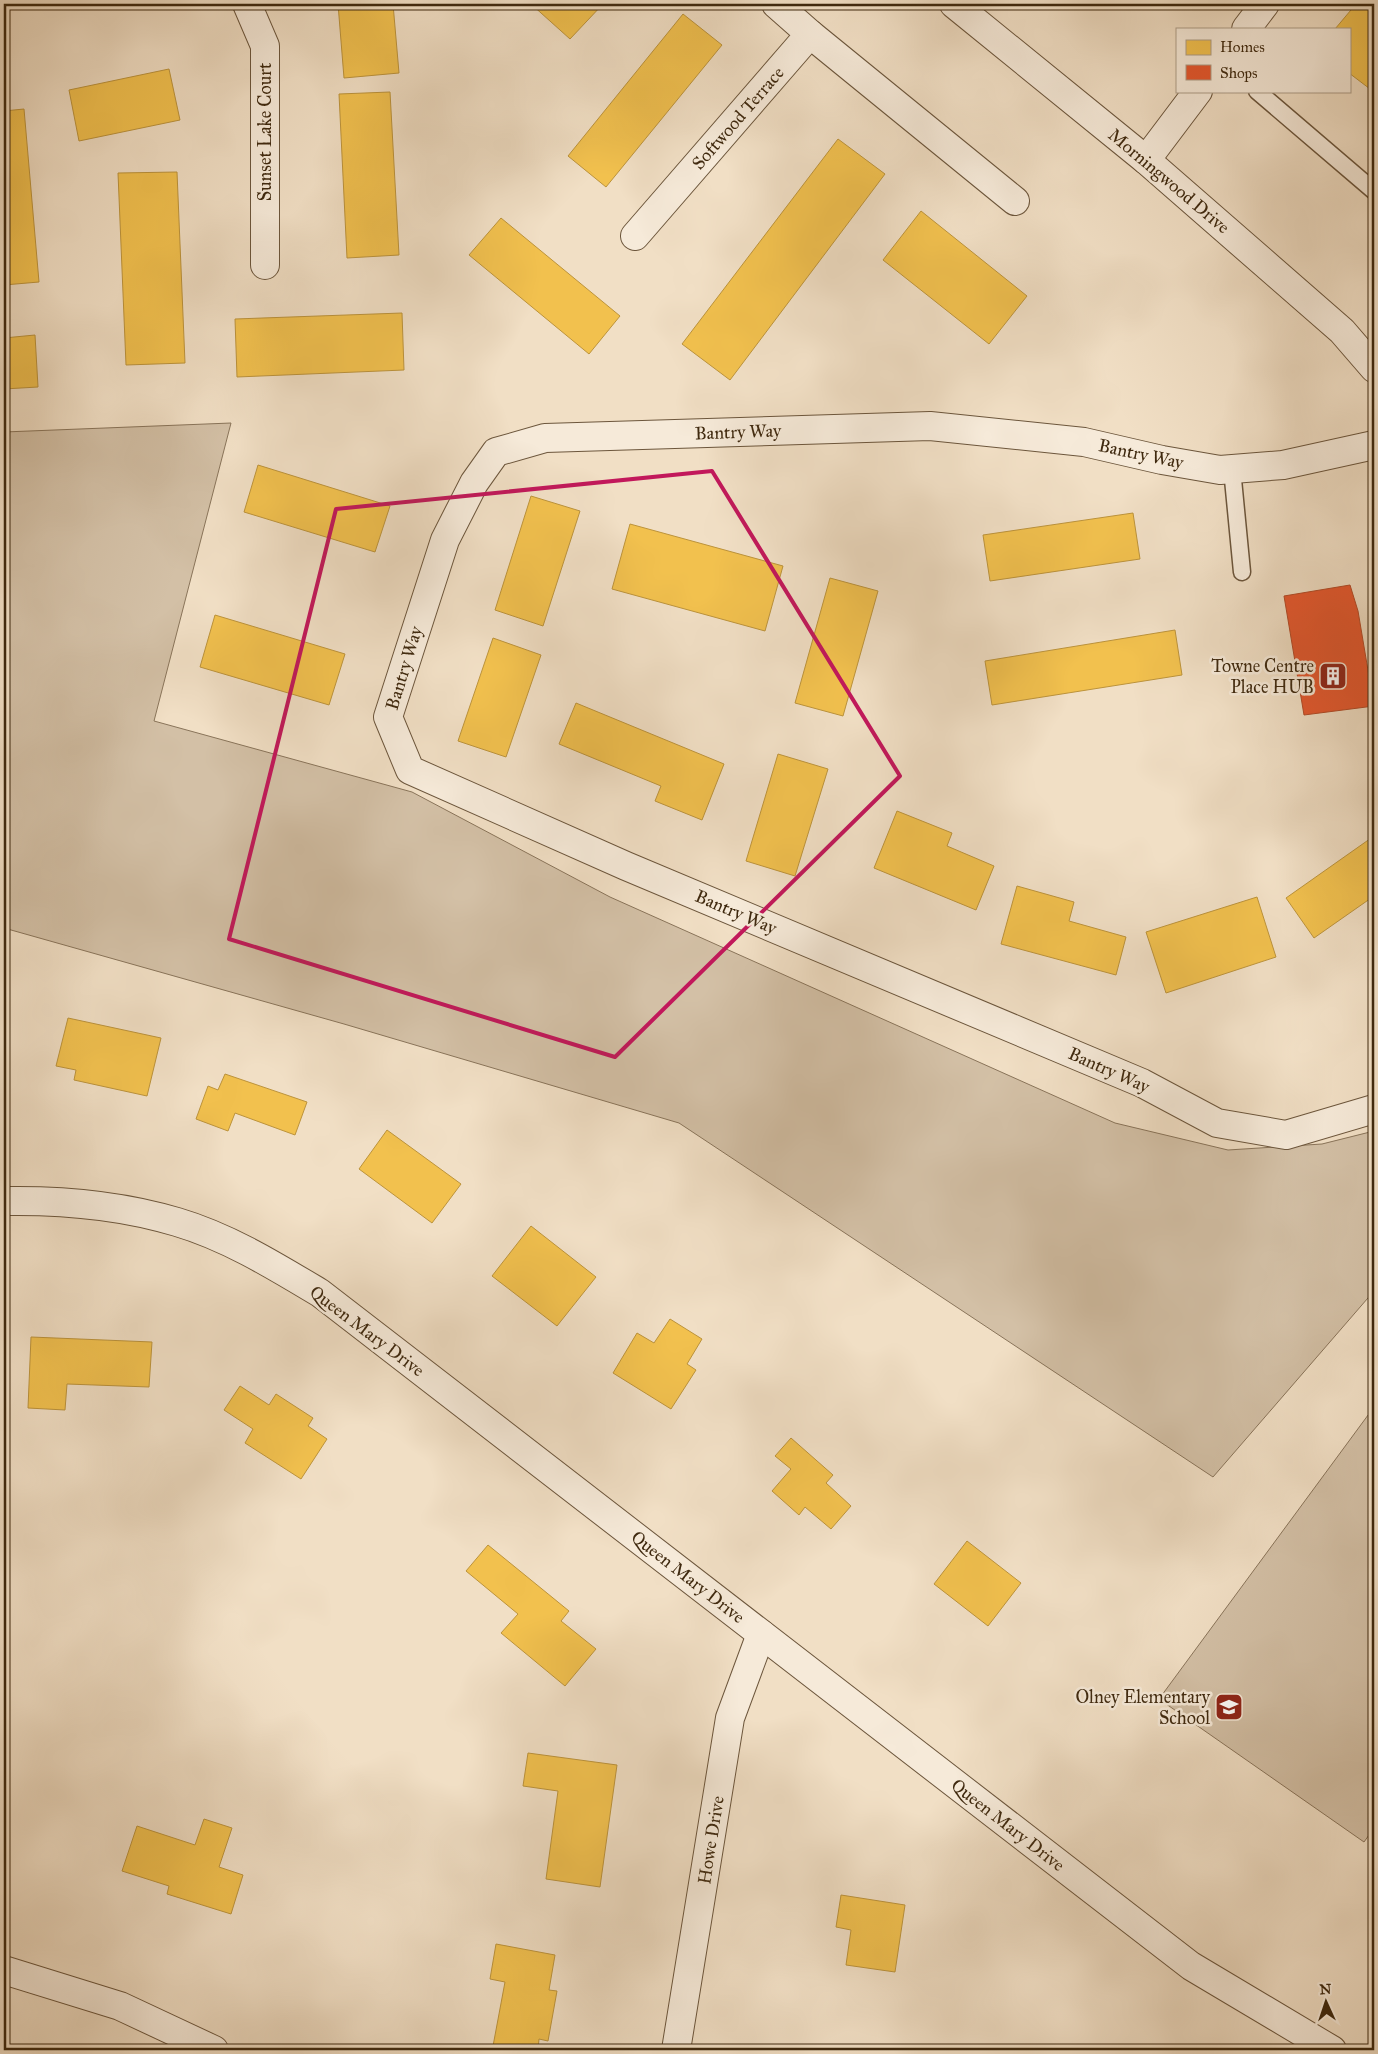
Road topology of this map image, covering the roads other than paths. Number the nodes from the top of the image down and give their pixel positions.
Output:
1 (247, 4) edge
2 (776, 4) edge
3 (954, 4) edge
4 (1265, 4) edge
5 (1247, 28) edge
6 (810, 34) junction
7 (1197, 92) edge
8 (1258, 92) edge
9 (1146, 160) junction
10 (1374, 191) edge
11 (1015, 201) dead end
12 (635, 236) dead end
13 (264, 265) dead end
14 (1374, 368) edge
15 (1374, 445) edge
16 (1232, 469) junction
17 (1242, 572) dead end
18 (1374, 1109) edge
19 (4, 1201) edge
20 (761, 1634) junction
21 (4, 1970) edge
22 (214, 2050) edge
23 (676, 2050) edge
24 (1332, 2050) edge

1 - 13 street, Sunset Lake Court
2 - 6 street
3 - 9 street, Morningwood Drive
4 - 5 street
6 - 11 street
6 - 12 street, Softwood Terrace
7 - 9 street
8 - 10 lane
9 - 14 street, Morningwood Drive
15 - 16 street, Bantry Way
16 - 17 lane
16 - 18 street, Bantry Way
19 - 20 street, Queen Mary Drive
20 - 23 street, Howe Drive
20 - 24 street, Queen Mary Drive
21 - 22 street

